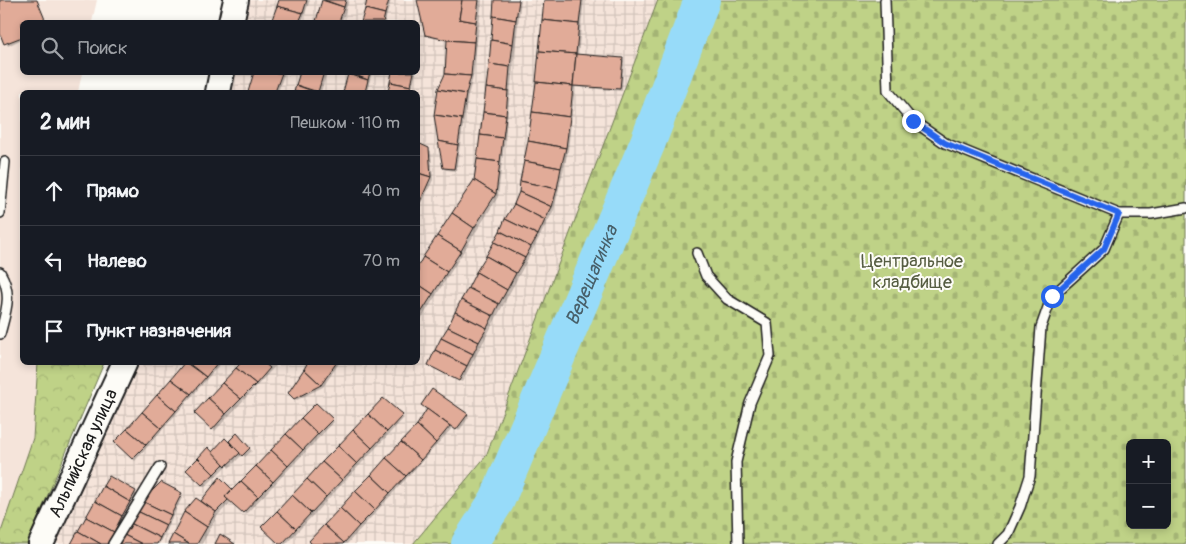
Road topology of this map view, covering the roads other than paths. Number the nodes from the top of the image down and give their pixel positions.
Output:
1 (236, 0) edge
2 (885, 0) edge
3 (232, 20) edge
4 (221, 75) edge
5 (218, 90) edge
6 (5, 162) dead end
7 (1186, 208) edge
8 (0, 213) edge
9 (1119, 214) junction
10 (696, 253) dead end
11 (0, 272) edge
12 (0, 334) edge
13 (124, 365) edge
14 (160, 467) dead end
15 (41, 544) edge
16 (113, 544) edge
17 (738, 544) edge
18 (998, 544) edge

1 - 3 street
2 - 9 lane
4 - 5 street
6 - 8 lane
7 - 9 lane
9 - 18 lane
10 - 17 lane
11 - 12 lane
13 - 15 street, Альпийская улица
14 - 16 lane

